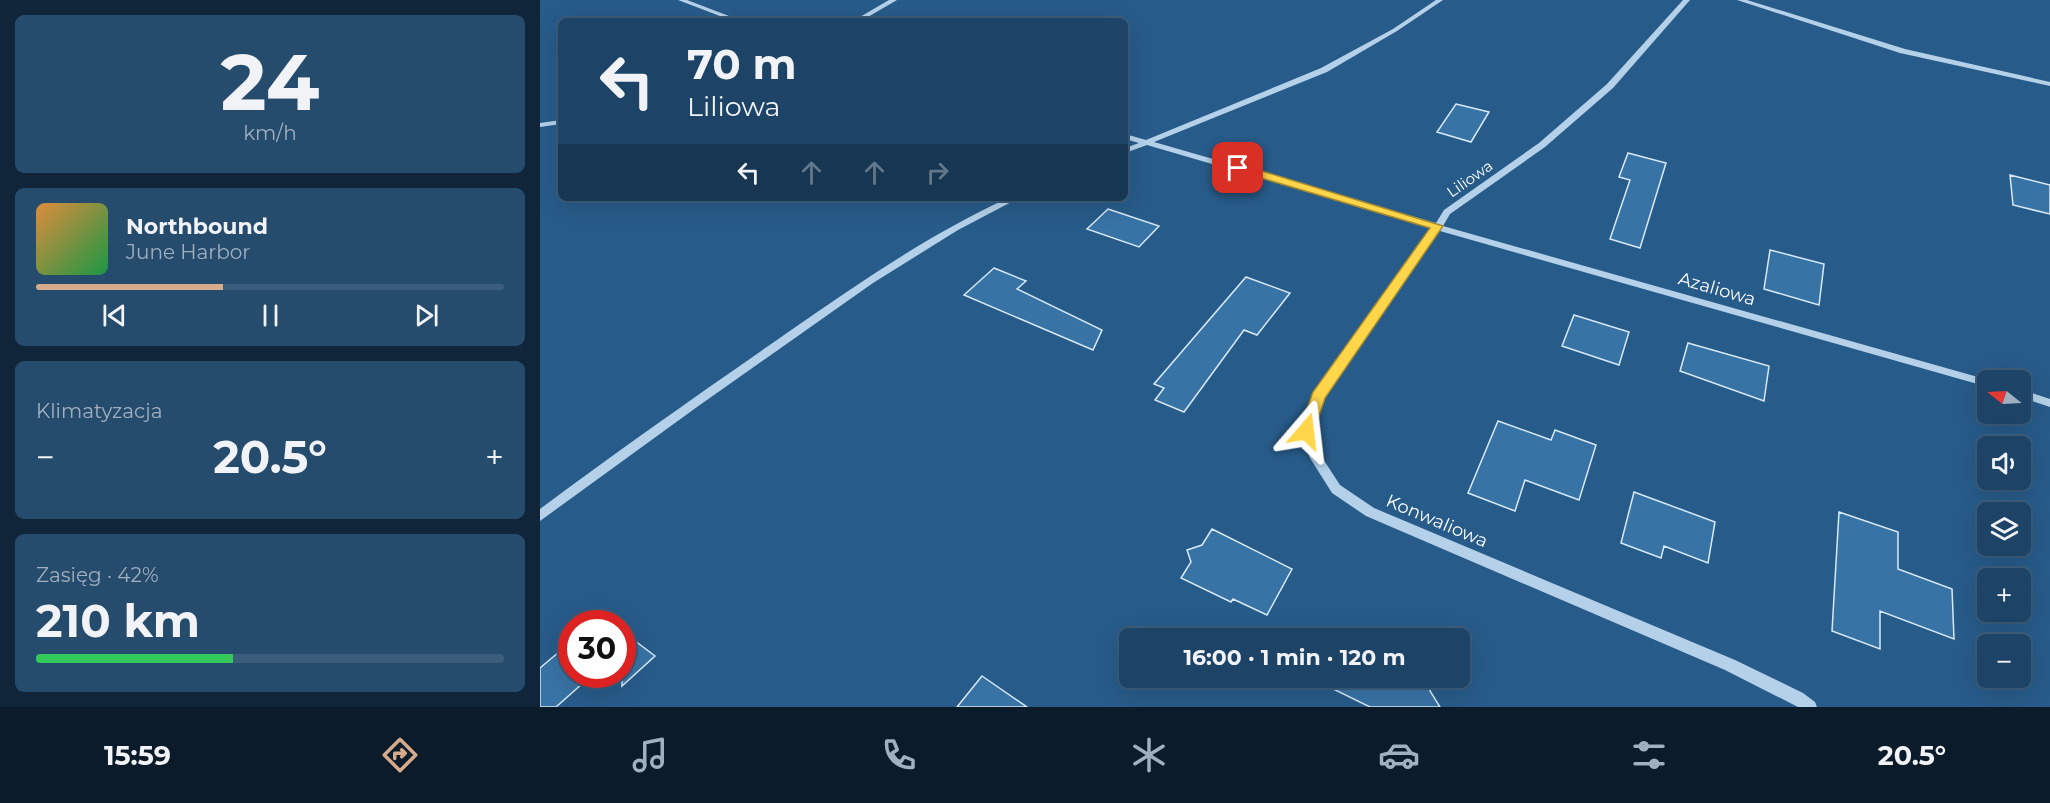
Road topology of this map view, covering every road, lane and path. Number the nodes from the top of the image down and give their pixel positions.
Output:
1 (681, 0) edge
2 (894, 0) edge
3 (1440, 0) edge
4 (1687, 0) edge
5 (1740, 0) edge
6 (730, 18) edge
7 (861, 18) edge
8 (2050, 84) edge
9 (558, 122) edge
10 (540, 125) edge
11 (1128, 137) edge
12 (1150, 142) junction
13 (1128, 150) edge
14 (1009, 201) edge
15 (1438, 226) junction
16 (1977, 380) edge
17 (2031, 396) edge
18 (2050, 402) edge
19 (540, 516) edge
20 (1810, 707) edge

1 - 6 street
2 - 7 street
3 - 12 street
4 - 15 street, Liliowa
5 - 8 street
9 - 10 street
11 - 12 street
12 - 13 street
12 - 15 street
14 - 19 street
15 - 16 street, Azaliowa
15 - 20 street, Konwaliowa
17 - 18 street

